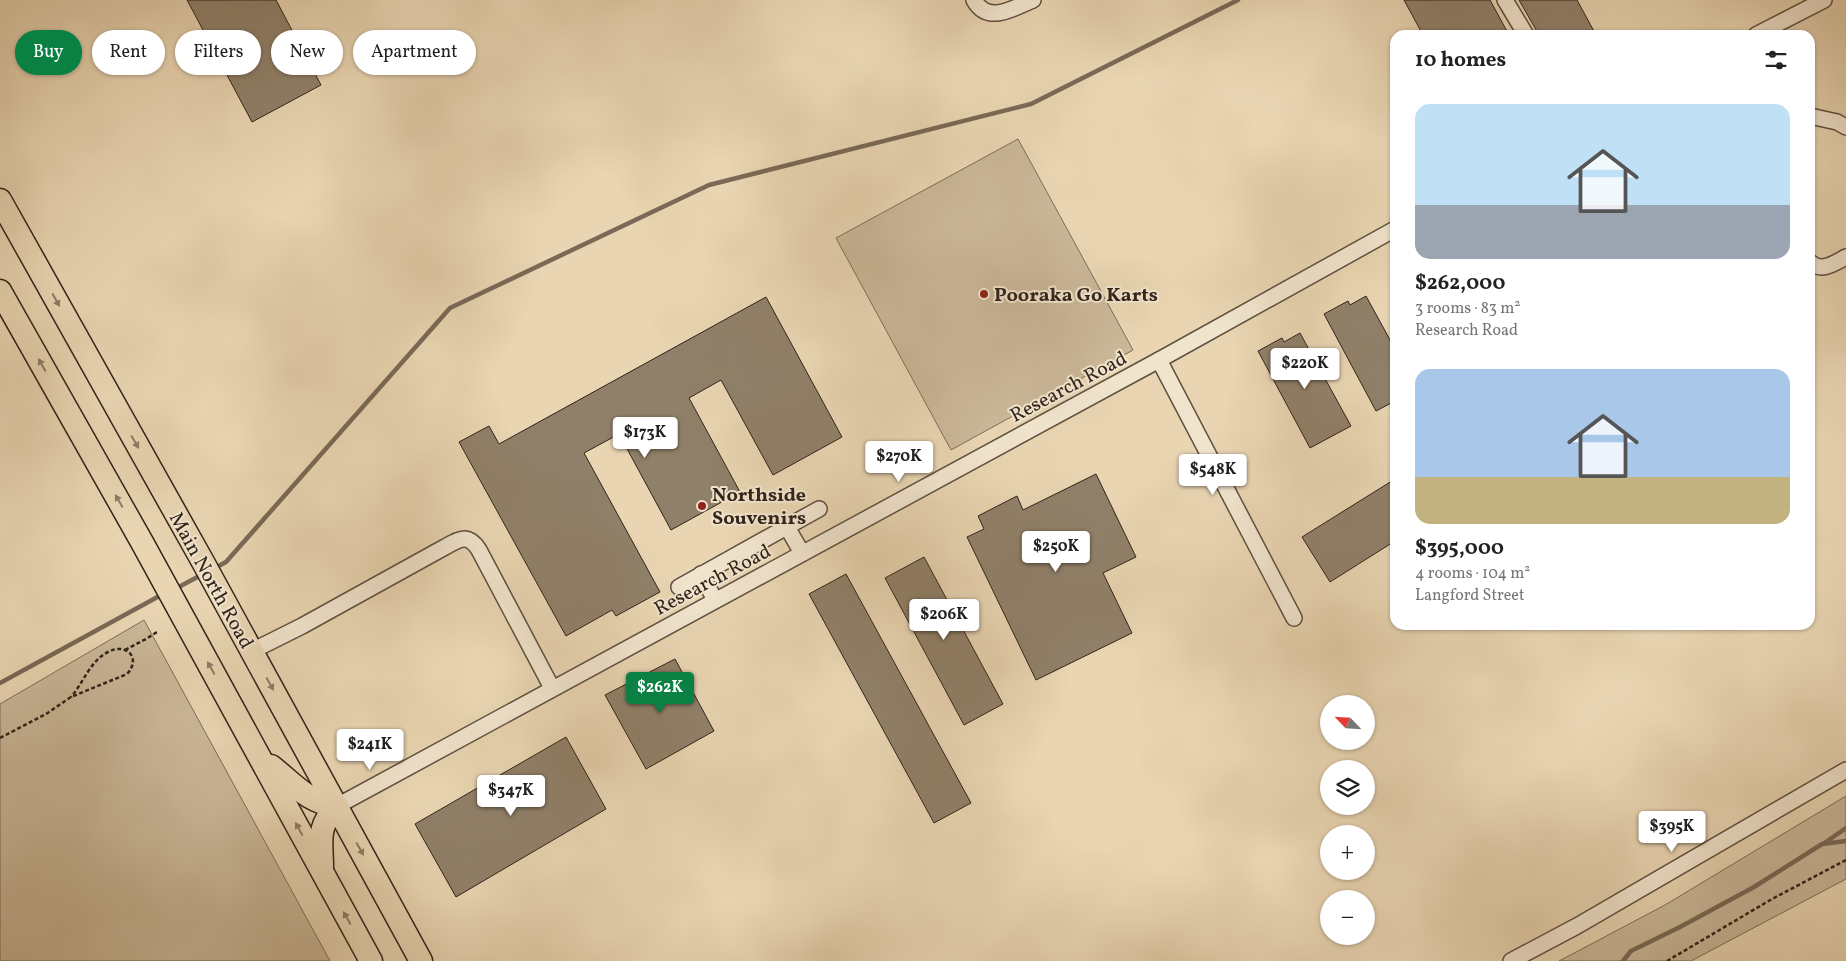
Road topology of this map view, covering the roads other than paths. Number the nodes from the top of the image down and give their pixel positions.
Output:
1 (974, 0) edge
2 (1033, 0) edge
3 (1505, 0) edge
4 (1824, 0) edge
5 (1523, 30) edge
6 (1766, 30) edge
7 (1815, 117) edge
8 (1846, 127) edge
9 (0, 200) edge
10 (1390, 232) edge
11 (1846, 257) edge
12 (1815, 266) edge
13 (0, 291) edge
14 (1159, 360) junction
15 (819, 509) dead end
16 (787, 527) junction
17 (802, 553) junction
18 (701, 574) junction
19 (679, 587) dead end
20 (716, 600) junction
21 (1294, 618) dead end
22 (252, 651) junction
23 (552, 688) junction
24 (260, 757) junction
25 (1846, 770) edge
26 (337, 806) junction
27 (322, 872) junction
28 (371, 961) edge
29 (421, 961) edge
30 (1511, 961) edge

1 - 2 street
3 - 5 street
4 - 6 street
7 - 8 street
9 -> 22 highway, Main North Road
10 - 14 street, Research Road
11 - 12 street
24 -> 13 highway
14 - 17 street, Research Road
14 - 21 street
15 - 16 street
16 - 17 street
16 - 18 street
17 - 20 street, Research Road
18 - 19 street
18 - 20 street
20 - 23 street, Research Road
22 - 23 street
22 -> 26 highway, Main North Road
23 - 26 street, Research Road
24 - 26 highway
27 -> 24 highway
25 - 30 street
26 - 27 highway
26 -> 29 highway, Main North Road
28 -> 27 highway

